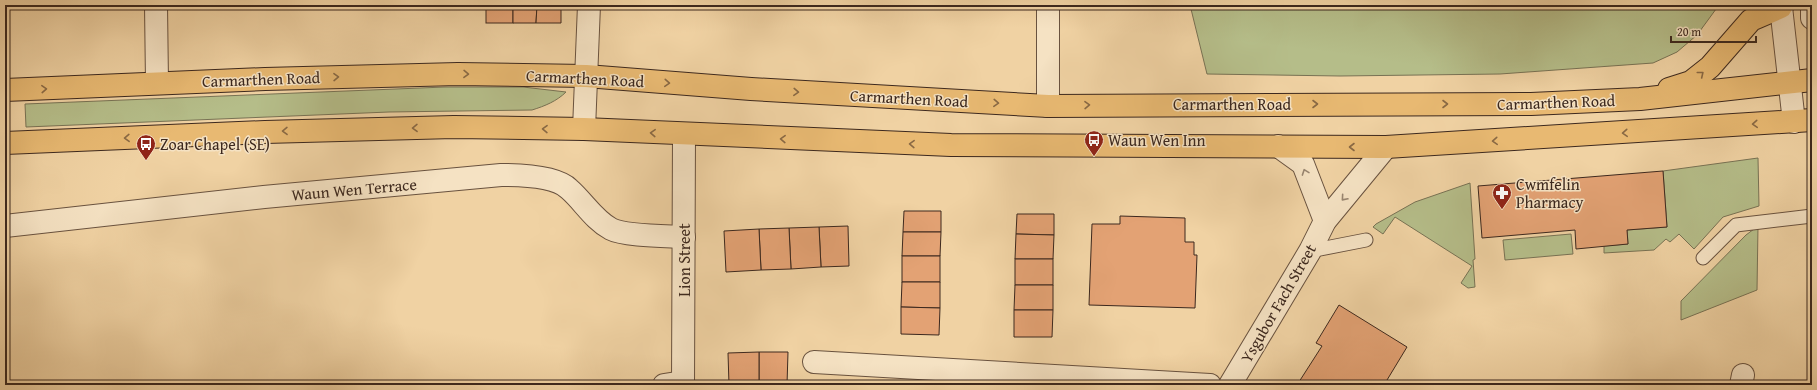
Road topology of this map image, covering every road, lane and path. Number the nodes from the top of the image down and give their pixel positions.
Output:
1 (156, 5) edge
2 (589, 5) edge
3 (1048, 5) edge
4 (1782, 6) edge
5 (1812, 9) edge
6 (1812, 18) edge
7 (586, 76) junction
8 (1812, 80) edge
9 (157, 83) junction
10 (1791, 83) junction
11 (5, 90) edge
12 (1640, 99) junction
13 (1048, 106) junction
14 (1803, 121) edge
15 (584, 129) junction
16 (684, 135) junction
17 (5, 143) edge
18 (1278, 146) junction
19 (1386, 147) junction
20 (1812, 216) edge
21 (1324, 221) junction
22 (5, 226) edge
23 (684, 236) junction
24 (1366, 240) dead end
25 (1310, 251) junction
26 (1703, 258) dead end
27 (814, 362) dead end
28 (677, 384) edge
29 (1210, 385) edge
30 (1230, 385) edge

1 - 9 street
2 - 7 street
3 - 13 street
4 - 10 street
12 -> 4 main road
5 - 6 street
9 -> 7 main road, Carmarthen Road
7 -> 13 main road, Carmarthen Road
7 - 15 street
8 - 10 main road, Carmarthen Road
11 -> 9 main road, Carmarthen Road
10 - 12 main road, Carmarthen Road
10 - 14 street
13 -> 12 main road, Carmarthen Road
14 -> 19 main road, Carmarthen Road
16 -> 15 main road, Carmarthen Road
15 -> 17 main road, Carmarthen Road
18 -> 16 main road, Carmarthen Road
16 - 23 street, Lion Street
19 -> 18 main road, Carmarthen Road
21 -> 18 street
19 -> 21 street, Ysgubor Fach Street
20 - 26 lane
21 - 25 street, Ysgubor Fach Street
22 - 23 street, Waun Wen Terrace
23 - 28 street, Lion Street
24 - 25 lane
25 - 30 street, Ysgubor Fach Street
27 - 29 street

